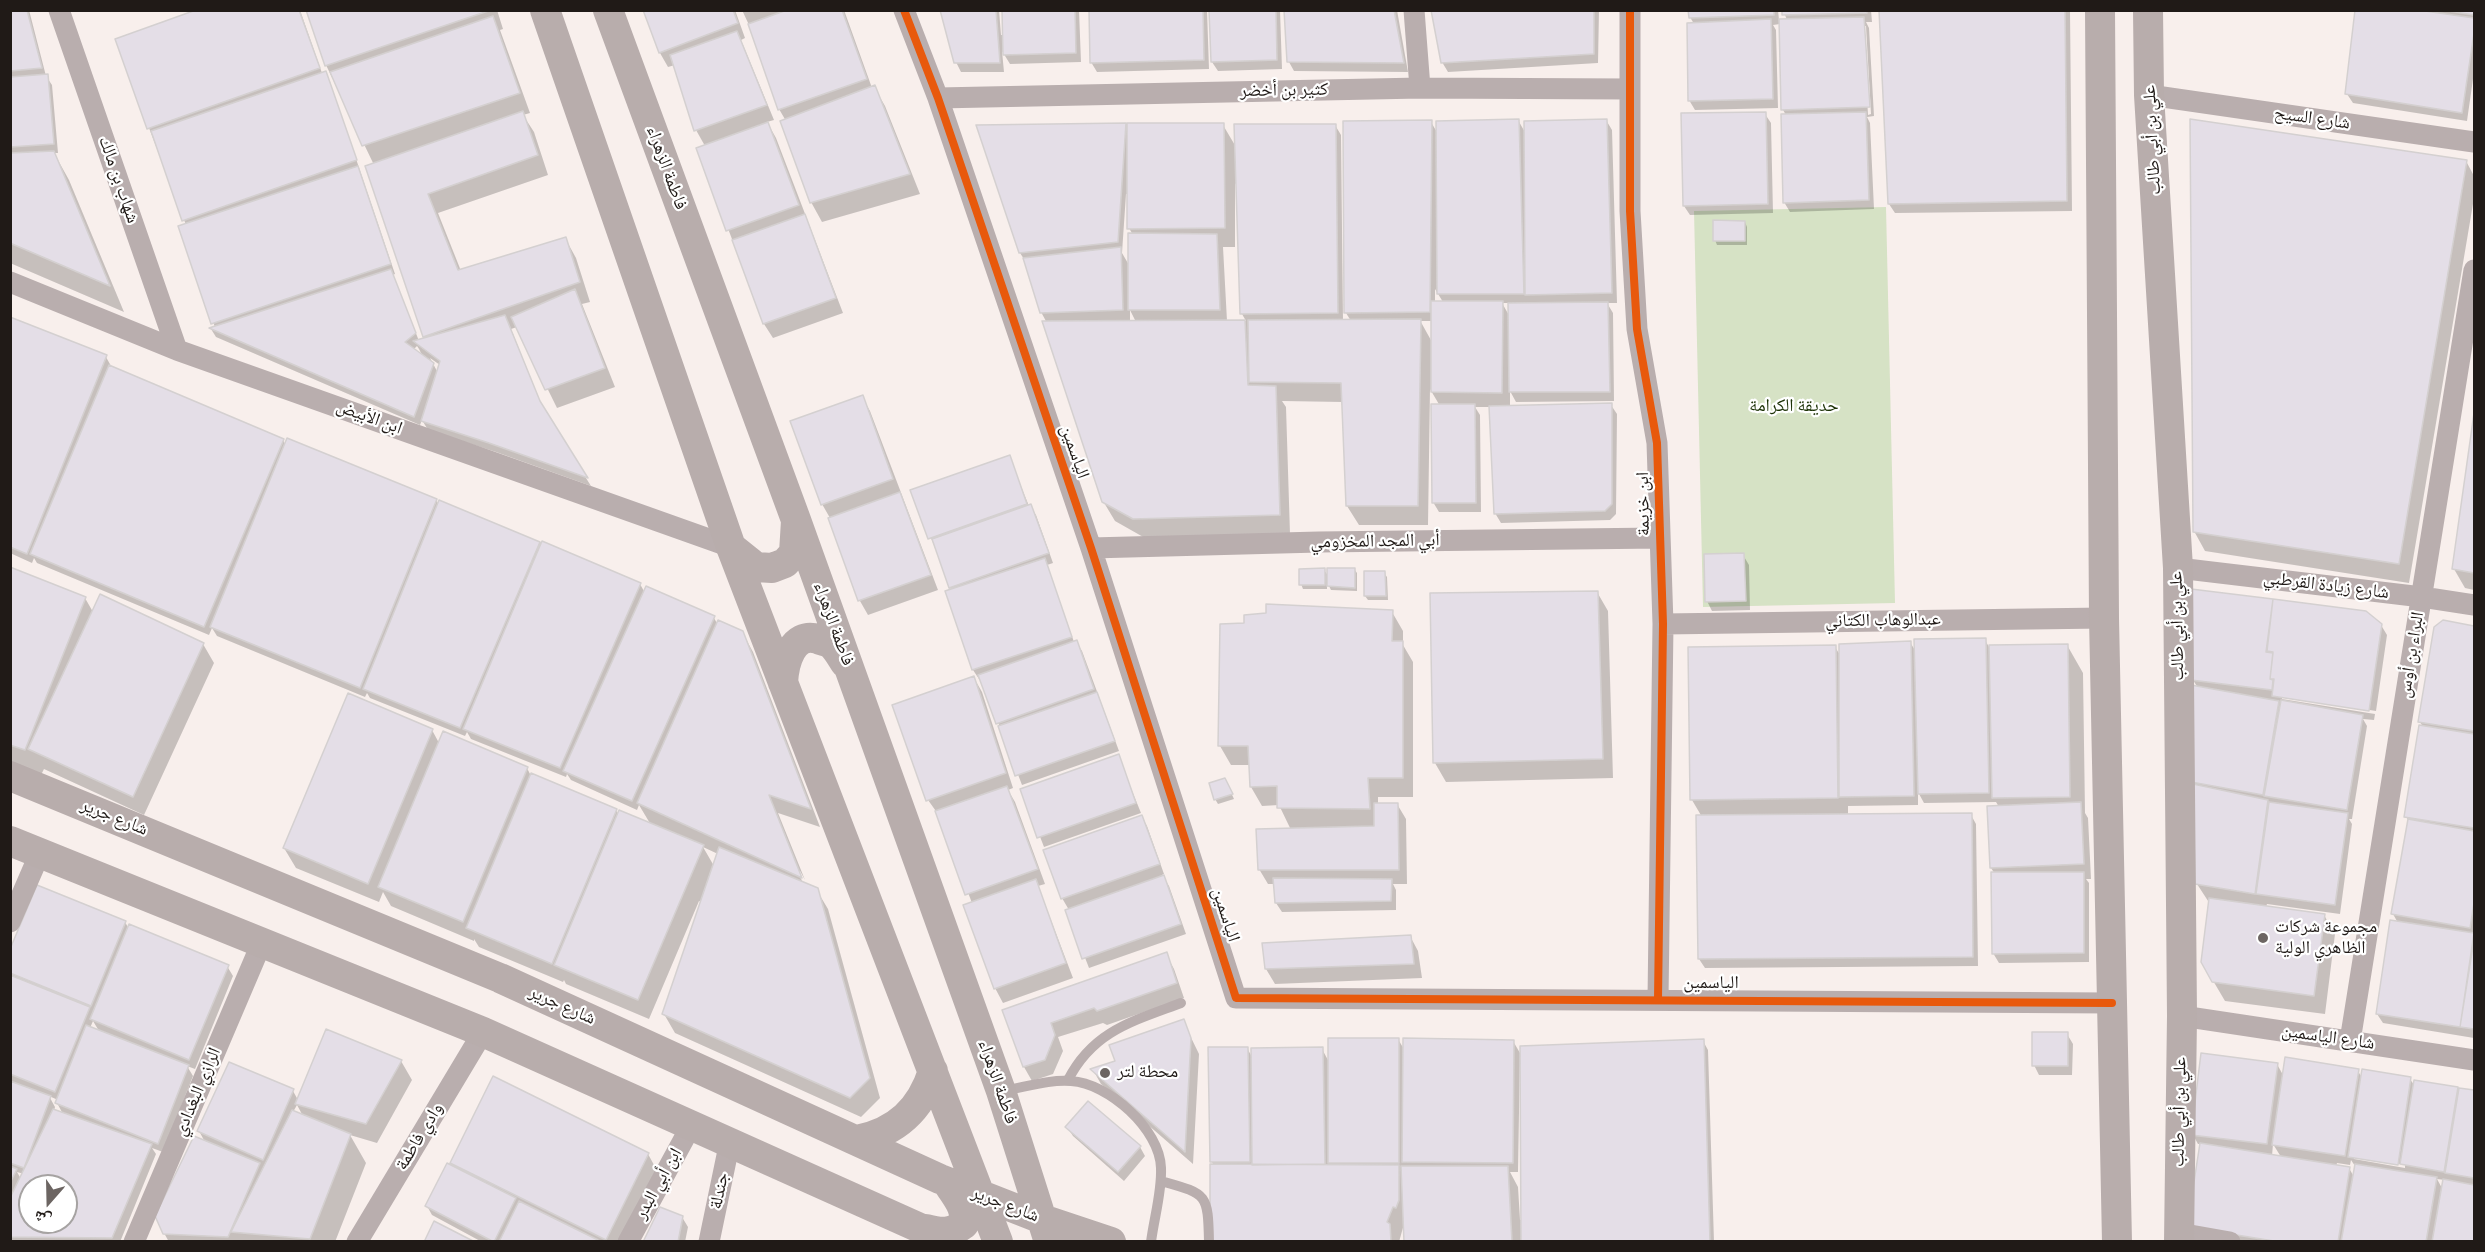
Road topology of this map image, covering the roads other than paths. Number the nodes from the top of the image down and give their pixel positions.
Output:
1 (59, 10) edge
2 (545, 10) edge
3 (608, 10) edge
4 (904, 10) edge
5 (1414, 10) edge
6 (1630, 10) edge
7 (2100, 10) edge
8 (2148, 10) edge
9 (1420, 88) junction
10 (1629, 89) junction
11 (2149, 95) junction
12 (938, 98) junction
13 (2475, 142) edge
14 (2475, 270) edge
15 (10, 282) edge
16 (177, 350) junction
17 (796, 520) junction
18 (1659, 538) junction
19 (731, 547) junction
20 (1091, 548) junction
21 (2178, 568) junction
22 (2422, 597) junction
23 (2475, 605) edge
24 (2104, 618) junction
25 (1663, 624) junction
26 (849, 668) junction
27 (783, 683) junction
28 (10, 776) edge
29 (10, 841) edge
30 (40, 853) junction
31 (10, 922) edge
32 (262, 942) junction
33 (1658, 999) junction
34 (1181, 1003) dead end
35 (2112, 1003) junction
36 (2182, 1016) junction
37 (483, 1032) junction
38 (2350, 1041) junction
39 (2475, 1060) edge
40 (933, 1071) junction
41 (1068, 1080) junction
42 (1001, 1091) junction
43 (691, 1126) junction
44 (857, 1140) junction
45 (730, 1141) junction
46 (1021, 1154) junction
47 (957, 1172) junction
48 (1161, 1181) junction
49 (981, 1196) junction
50 (912, 1225) junction
51 (1046, 1230) edge
52 (2179, 1237) edge
53 (134, 1242) edge
54 (357, 1242) edge
55 (628, 1242) edge
56 (709, 1242) edge
57 (951, 1242) edge
58 (998, 1242) edge
59 (1111, 1242) edge
60 (1151, 1242) edge
61 (1209, 1242) edge
62 (2117, 1242) edge
63 (2230, 1242) edge

1 - 16 street, شهاب بن مالك
2 - 19 main road
3 - 17 main road, فاطمة الزهراء
4 - 12 street, الياسمين
5 - 9 street
6 - 10 street, ابن خزيمة
7 - 24 main road
8 - 11 main road, علي بن أبي طالب
9 - 10 street, كثير بن أخضر
9 - 12 street, كثير بن أخضر
10 - 18 street, ابن خزيمة
11 - 13 street, شارع السيح
11 - 21 main road, علي بن أبي طالب
12 - 20 street, الياسمين
14 - 22 street, البراء بن أوس
15 - 16 street, ابن الأبيض
16 - 19 street, ابن الأبيض
17 - 19 main road
17 - 26 main road, فاطمة الزهراء
18 - 20 street, أبي المجد المخزومي
18 - 25 street, ابن خزيمة
19 - 27 main road
20 - 33 street, الياسمين
21 - 22 street, شارع زيادة القرطبي
21 - 36 main road, علي بن أبي طالب
22 - 23 street, شارع زيادة القرطبي
22 - 38 street, البراء بن أوس
24 - 25 street, عبدالوهاب الكتاني
24 - 35 main road
25 - 33 street, ابن خزيمة
26 - 27 main road
26 - 42 main road, فاطمة الزهراء
27 - 40 main road
28 - 44 main road, شارع جرير
29 - 30 main road
30 - 31 street
30 - 32 main road
32 - 37 main road
32 - 53 street, الرازي البغدادي
33 - 35 street, الياسمين
34 - 41 lane
35 - 62 main road
36 - 38 street, شارع الياسمين
36 - 52 main road, علي بن أبي طالب
37 - 43 main road
37 - 54 street, وادي فاطمة
38 - 39 street, شارع الياسمين
40 - 44 main road
40 - 47 main road
41 - 42 lane
41 - 48 lane
42 - 46 main road, فاطمة الزهراء
43 - 45 main road
43 - 55 street, ابن أبي البدر
44 - 47 main road, شارع جرير
45 - 50 main road
45 - 56 street, جندلة
46 - 47 main road
46 - 51 main road, فاطمة الزهراء
47 - 49 main road
47 - 50 main road
48 - 60 lane
48 - 61 lane
49 - 51 main road, شارع جرير
49 - 58 main road
50 - 57 main road
51 - 59 main road, شارع جرير
52 - 63 street

